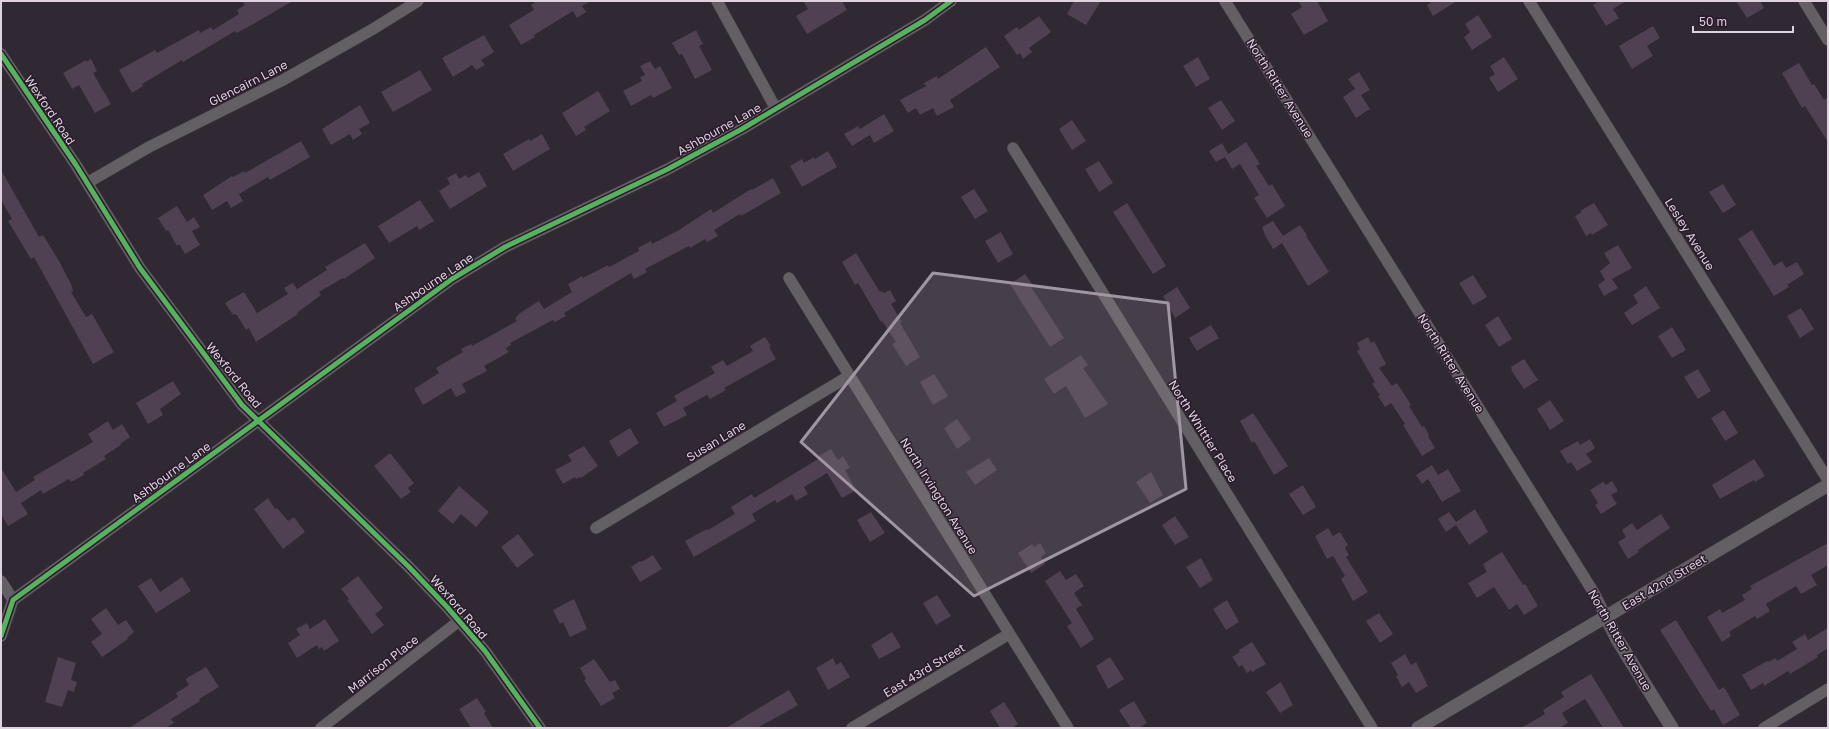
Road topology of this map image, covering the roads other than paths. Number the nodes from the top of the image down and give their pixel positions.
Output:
1 (418, 1) edge
2 (717, 1) edge
3 (951, 1) edge
4 (1225, 1) edge
5 (1529, 1) edge
6 (1804, 1) edge
7 (1828, 40) edge
8 (1, 54) edge
9 (776, 109) junction
10 (1012, 148) dead end
11 (87, 183) junction
12 (789, 278) dead end
13 (849, 376) junction
14 (259, 420) junction
15 (1828, 480) edge
16 (1828, 485) edge
17 (596, 528) dead end
18 (1, 581) edge
19 (13, 600) junction
20 (1606, 617) junction
21 (459, 621) junction
22 (1009, 634) junction
23 (1, 636) edge
24 (1828, 689) edge
25 (321, 728) edge
26 (540, 728) edge
27 (852, 728) edge
28 (1068, 728) edge
29 (1372, 728) edge
30 (1418, 728) edge
31 (1672, 728) edge
32 (1764, 728) edge

1 - 11 street, Glencairn Lane
2 - 9 street
3 - 9 street, Ashbourne Lane
4 - 20 street, North Ritter Avenue
5 - 15 street, Lesley Avenue
6 - 7 street
8 - 11 street, Wexford Road
9 - 14 street, Ashbourne Lane
10 - 29 street, North Whittier Place
11 - 14 street, Wexford Road
12 - 13 street, North Irvington Avenue
13 - 17 street, Susan Lane
13 - 22 street, North Irvington Avenue
14 - 19 street, Ashbourne Lane
14 - 21 street, Wexford Road
16 - 20 street, East 42nd Street
18 - 19 street
19 - 23 street
20 - 30 street, East 42nd Street
20 - 31 street, North Ritter Avenue
21 - 25 street, Marrison Place
21 - 26 street, Wexford Road
22 - 27 street, East 43rd Street
22 - 28 street, North Irvington Avenue
24 - 32 street

